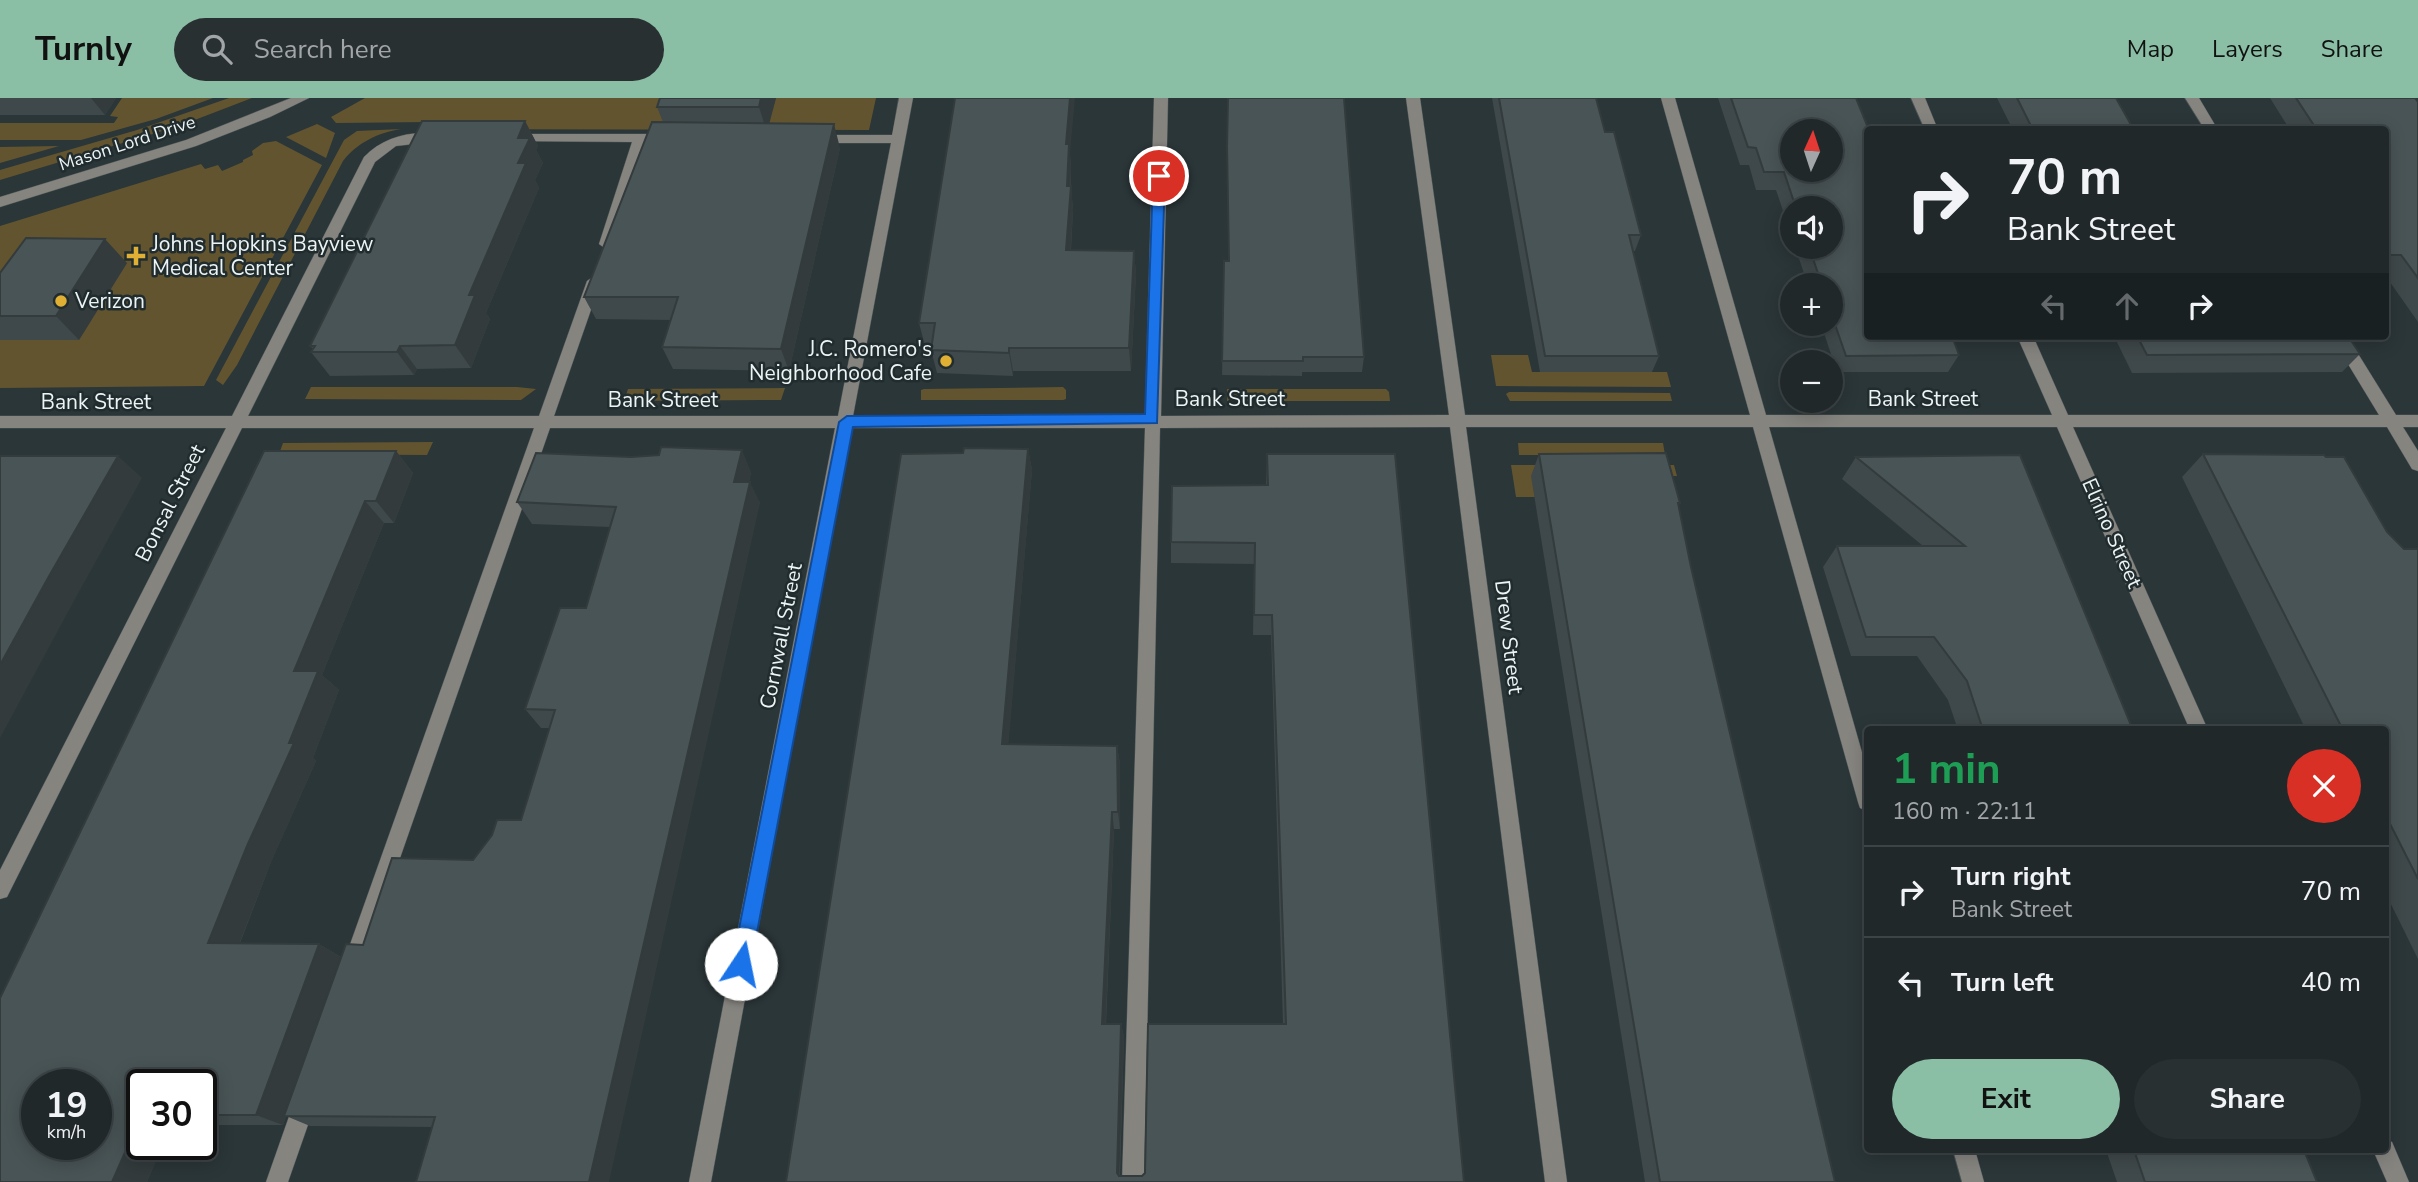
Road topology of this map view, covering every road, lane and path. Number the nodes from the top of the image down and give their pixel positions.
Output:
1 (302, 98) edge
2 (906, 98) edge
3 (1161, 98) edge
4 (1413, 98) edge
5 (1668, 98) edge
6 (1918, 98) edge
7 (2192, 98) edge
8 (1930, 126) edge
9 (2210, 126) edge
10 (449, 138) edge
11 (490, 138) edge
12 (640, 138) junction
13 (681, 138) edge
14 (804, 139) edge
15 (899, 139) junction
16 (0, 202) edge
17 (2027, 340) edge
18 (2341, 340) edge
19 (1152, 420) junction
20 (1458, 420) junction
21 (1761, 420) junction
22 (2063, 420) junction
23 (544, 421) junction
24 (2392, 421) junction
25 (2418, 421) edge
26 (0, 422) edge
27 (236, 422) junction
28 (847, 422) junction
29 (2418, 465) edge
30 (2197, 726) edge
31 (1864, 791) edge
32 (0, 890) edge
33 (346, 985) edge
34 (314, 1077) edge
35 (1965, 1153) edge
36 (2385, 1153) edge
37 (277, 1182) edge
38 (700, 1182) edge
39 (1133, 1182) edge
40 (1556, 1182) edge
41 (1973, 1182) edge
42 (2398, 1182) edge

1 - 16 street, Mason Lord Drive
2 - 15 street, Cornwall Street
3 - 19 street
4 - 20 street, Drew Street
5 - 21 street
6 - 8 street
7 - 9 street
10 - 27 street, Bonsal Street
11 - 12 street
12 - 13 street
12 - 23 street
14 - 15 street
15 - 28 street, Cornwall Street
17 - 22 street, Elrino Street
18 - 24 street
19 - 20 street, Bank Street
19 - 28 street, Bank Street
19 - 39 street
20 - 21 street, Bank Street
20 - 40 street, Drew Street
21 - 22 street, Bank Street
21 - 31 street
22 - 24 street, Bank Street
22 - 30 street, Elrino Street
23 - 27 street, Bank Street
23 - 28 street, Bank Street
23 - 33 street
24 - 25 street, Bank Street
24 - 29 street
26 - 27 street, Bank Street
27 - 32 street, Bonsal Street
28 - 38 street, Cornwall Street
34 - 37 street
35 - 41 street
36 - 42 street

